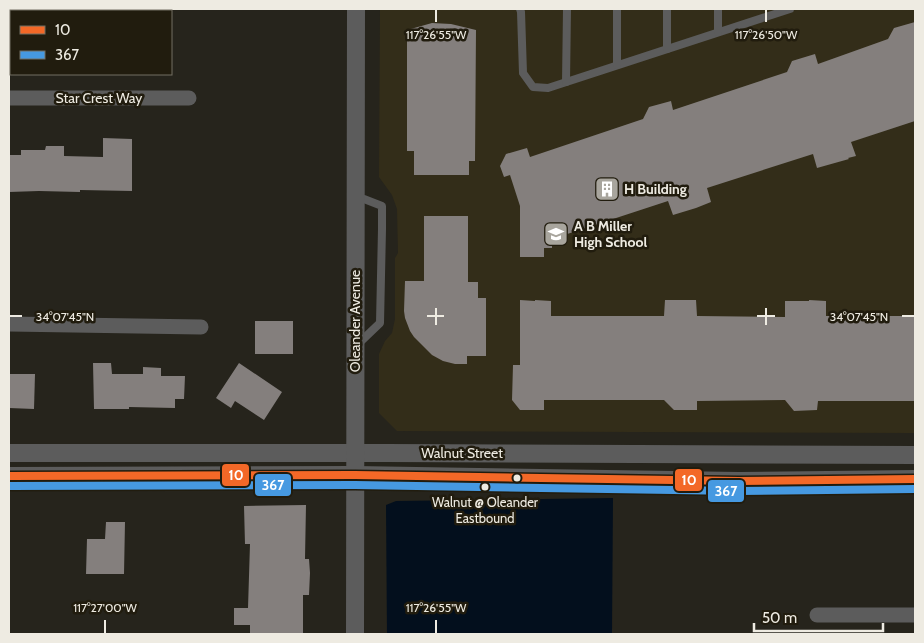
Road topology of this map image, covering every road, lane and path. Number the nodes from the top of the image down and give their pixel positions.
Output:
1 (356, 9) edge
2 (520, 9) edge
3 (567, 9) edge
4 (617, 9) edge
5 (667, 9) edge
6 (718, 9) edge
7 (790, 9) edge
8 (718, 32) junction
9 (667, 48) junction
10 (617, 64) junction
11 (566, 82) junction
12 (9, 98) edge
13 (188, 98) dead end
14 (355, 199) junction
15 (9, 324) edge
16 (201, 327) dead end
17 (355, 346) junction
18 (9, 453) edge
19 (355, 453) junction
20 (915, 454) edge
21 (355, 475) junction
22 (9, 476) edge
23 (915, 479) edge
24 (817, 615) dead end
25 (915, 615) edge
26 (354, 634) edge

1 - 14 street, Oleander Avenue
2 - 11 lane
3 - 11 lane
4 - 10 lane
5 - 9 lane
6 - 8 lane
7 - 8 lane
8 - 9 lane
9 - 10 lane
10 - 11 lane
12 - 13 street, Star Crest Way
14 - 17 street, Oleander Avenue
14 - 17 lane
15 - 16 street
17 - 19 street, Oleander Avenue
18 - 19 street, Walnut Street
19 - 20 street, Walnut Street
19 - 21 street, Oleander Avenue
21 - 22 street, Walnut Street
21 - 23 street, Walnut Street
21 - 26 street, Oleander Avenue
24 - 25 street

